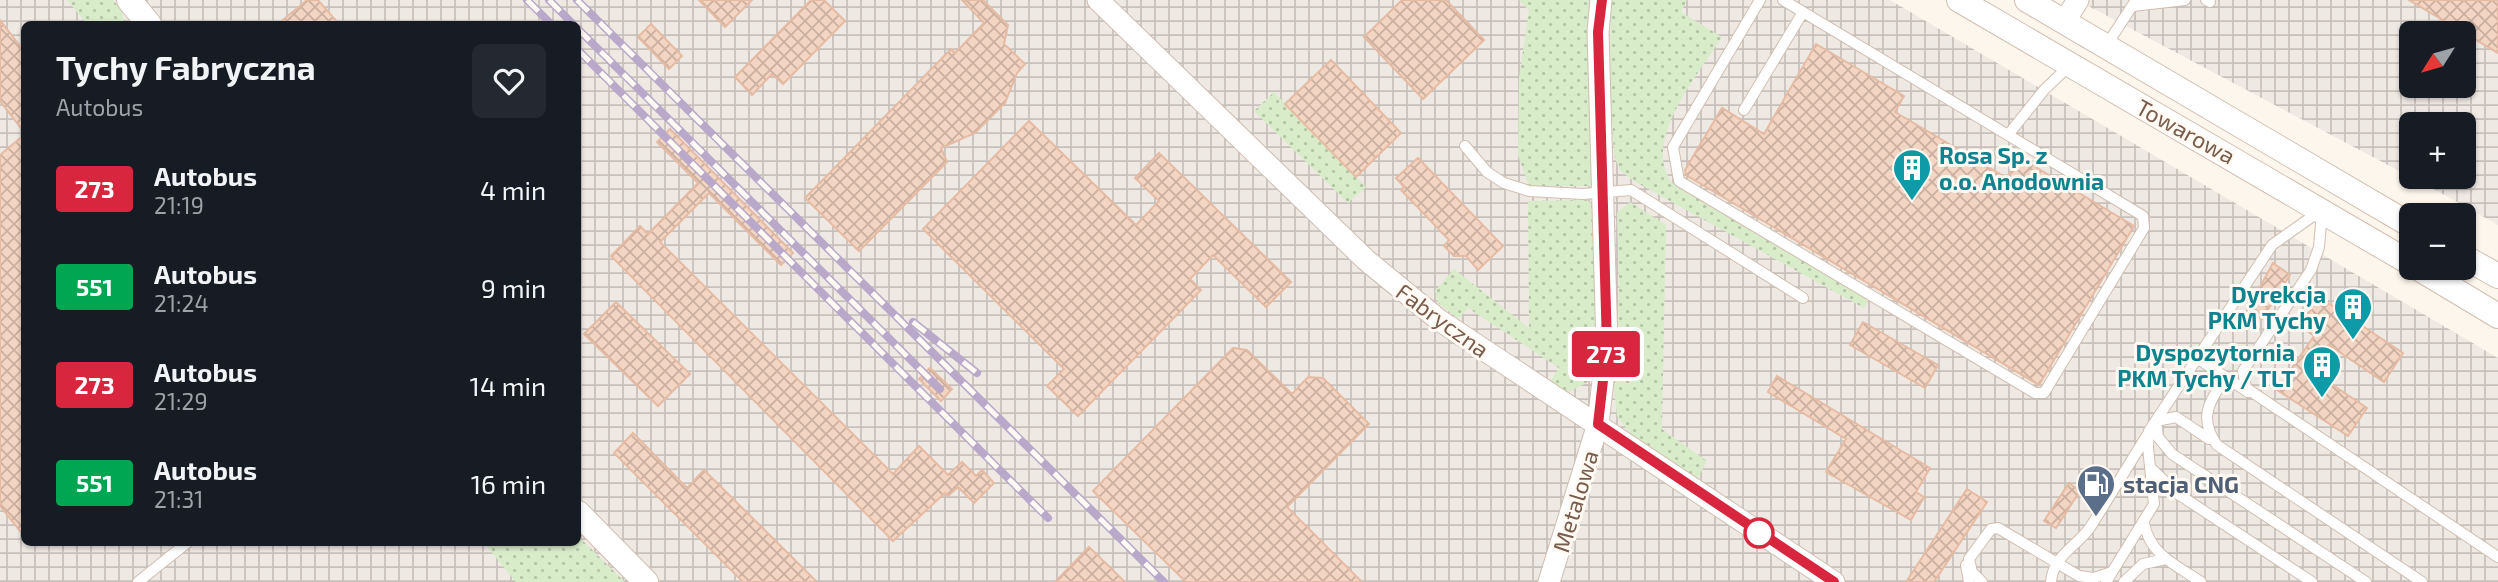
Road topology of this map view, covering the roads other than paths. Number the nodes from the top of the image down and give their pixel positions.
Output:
1 (129, 0) edge
2 (1098, 0) edge
3 (1601, 0) edge
4 (1760, 0) edge
5 (1783, 0) edge
6 (1959, 0) edge
7 (2027, 0) edge
8 (2078, 0) edge
9 (2185, 0) edge
10 (2135, 3) edge
11 (1803, 12) junction
12 (146, 21) edge
13 (2064, 22) junction
14 (2106, 46) junction
15 (2071, 64) junction
16 (1744, 110) dead end
17 (2008, 135) junction
18 (1465, 146) dead end
19 (2338, 183) junction
20 (1604, 193) junction
21 (2322, 210) junction
22 (2399, 218) edge
23 (2399, 256) edge
24 (2476, 264) edge
25 (2498, 276) edge
26 (2438, 280) edge
27 (1803, 298) dead end
28 (2498, 316) edge
29 (2197, 358) junction
30 (2226, 377) junction
31 (2250, 394) junction
32 (2156, 421) junction
33 (1598, 424) junction
34 (2150, 431) junction
35 (2217, 445) junction
36 (2150, 464) junction
37 (581, 516) edge
38 (2144, 523) junction
39 (183, 546) edge
40 (2498, 557) edge
41 (1969, 559) junction
42 (2166, 559) junction
43 (2056, 565) junction
44 (2109, 577) edge
45 (138, 582) edge
46 (646, 582) edge
47 (1549, 582) edge
48 (1834, 582) edge
49 (1969, 582) edge
50 (1982, 582) edge
51 (2051, 582) edge
52 (2124, 582) edge
53 (2201, 582) edge
54 (2312, 582) edge
55 (2366, 582) edge
56 (2422, 582) edge

1 - 12 street
2 - 33 street, Fabryczna
3 - 20 street, Metalowa
4 - 17 lane
5 - 11 lane
6 - 15 street, Towarowa
7 - 13 street, Towarowa
8 - 13 street
9 - 10 lane
10 - 14 lane
11 - 16 lane
11 - 17 lane
13 - 14 street, Towarowa
14 - 19 street, Towarowa
15 - 17 lane
15 - 21 street, Towarowa
18 - 20 lane
19 - 21 street
19 - 22 street, Towarowa
20 - 27 lane
20 - 33 street, Metalowa
21 - 23 street, Towarowa
21 - 29 lane
21 - 31 lane
24 - 25 street
26 - 28 street
29 - 30 lane
29 - 32 lane
30 - 31 lane
30 - 35 lane
31 - 40 lane
32 - 34 lane
32 - 35 lane
32 - 55 lane
33 - 47 street, Metalowa
33 - 48 street, Fabryczna
34 - 36 lane
34 - 43 lane
35 - 56 lane
36 - 38 lane
36 - 54 lane
37 - 46 street
38 - 42 lane
38 - 44 lane
39 - 45 lane
41 - 43 lane
41 - 49 lane
41 - 50 lane
42 - 52 lane
42 - 53 lane
43 - 44 lane
43 - 51 lane

